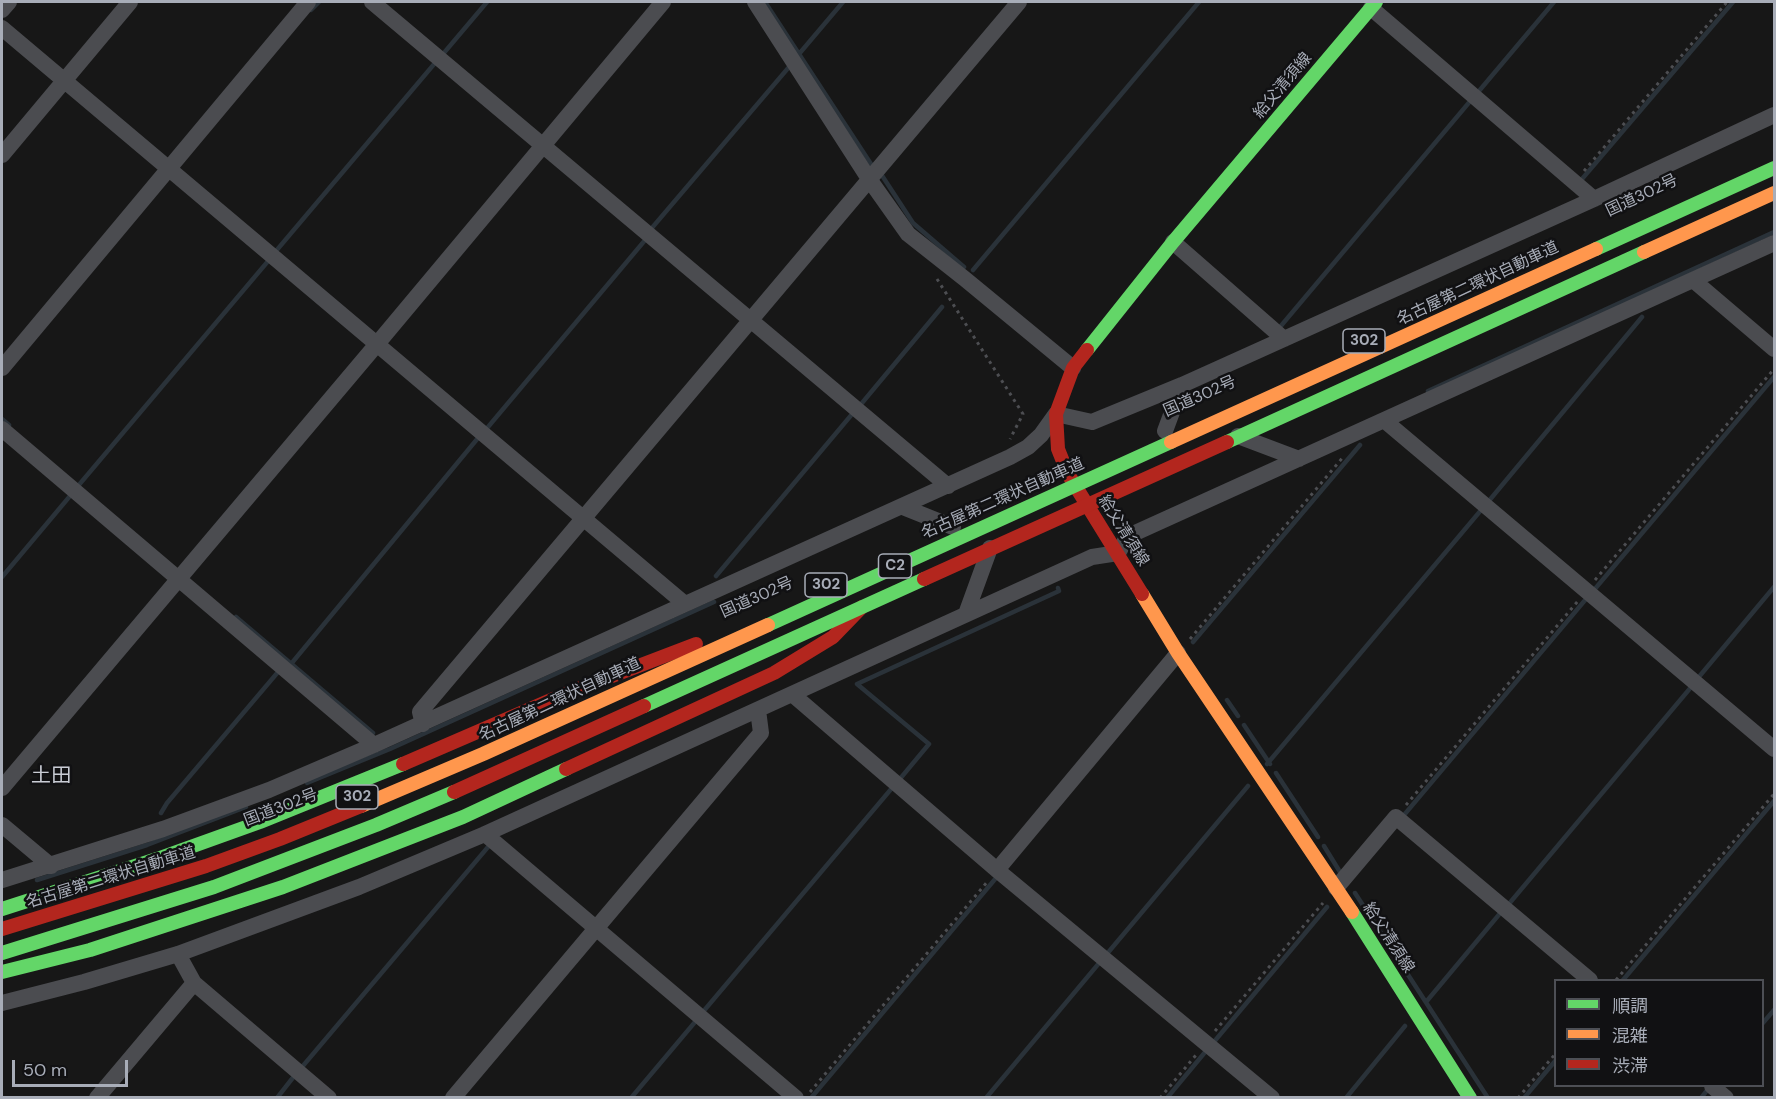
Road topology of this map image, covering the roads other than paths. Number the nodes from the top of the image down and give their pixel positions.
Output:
1 (9, 2) edge
2 (130, 2) edge
3 (308, 2) edge
4 (372, 2) edge
5 (663, 2) edge
6 (755, 2) edge
7 (1018, 2) edge
8 (1369, 5) edge
9 (2, 10) edge
10 (2, 28) edge
11 (64, 80) junction
12 (1774, 115) edge
13 (543, 146) junction
14 (1774, 153) edge
15 (2, 155) edge
16 (168, 168) junction
17 (1774, 168) edge
18 (869, 179) junction
19 (1774, 193) edge
20 (1594, 199) junction
21 (1173, 242) junction
22 (1774, 243) edge
23 (1693, 280) junction
24 (750, 320) junction
25 (1284, 339) junction
26 (377, 344) junction
27 (1774, 349) edge
28 (2, 368) edge
29 (1072, 368) junction
30 (1182, 385) junction
31 (1056, 414) junction
32 (1192, 419) junction
33 (1385, 421) junction
34 (2, 429) edge
35 (1165, 431) junction
36 (1299, 459) junction
37 (1068, 474) junction
38 (948, 486) junction
39 (1007, 502) junction
40 (903, 507) junction
41 (583, 518) junction
42 (953, 527) junction
43 (903, 551) junction
44 (1118, 554) junction
45 (177, 578) junction
46 (685, 604) junction
47 (966, 614) junction
48 (699, 643) junction
49 (1178, 653) junction
50 (792, 694) junction
51 (758, 710) junction
52 (423, 724) junction
53 (374, 745) junction
54 (1774, 749) edge
55 (2, 788) edge
56 (2, 825) edge
57 (485, 834) junction
58 (51, 866) junction
59 (997, 870) junction
60 (2, 880) edge
61 (1336, 888) junction
62 (2, 909) edge
63 (2, 918) edge
64 (596, 928) junction
65 (2, 929) edge
66 (2, 953) edge
67 (178, 954) junction
68 (2, 972) edge
69 (1588, 979) edge
70 (194, 983) junction
71 (2, 1003) edge
72 (1713, 1087) edge
73 (97, 1098) edge
74 (329, 1098) edge
75 (453, 1098) edge
76 (796, 1098) edge
77 (1272, 1098) edge
78 (1470, 1098) edge
79 (1726, 1098) edge

1 - 9 street
2 - 11 street
3 - 16 street
4 - 13 street
5 - 13 street
6 - 18 street
7 - 18 street
8 - 20 street
8 - 21 main road, 給父清須線
10 - 11 street
11 - 15 street
11 - 16 street
12 - 20 street
13 - 24 street
13 - 26 street
14 - 32 main road, 国道302号 / 302
16 - 26 street
16 - 28 street
17 - 65 main road, 名古屋第二環状自動車道 / C2, bridge
18 - 24 street
18 - 29 street
19 - 66 main road, C2, bridge
20 - 25 street
21 - 25 street
21 - 29 main road, 給父清須線
22 - 23 street
23 - 27 street
23 - 33 street
24 - 38 street
24 - 41 street
25 - 30 street
26 - 41 street
26 - 45 street
29 - 31 main road, 給父清須線
30 - 31 street
30 - 35 street
31 - 37 main road, 給父清須線
31 - 38 street
32 - 35 main road, 国道302号 / 302
32 - 36 street
33 - 36 street
33 - 54 street
34 - 45 street
35 - 37 main road, 国道302号 / 302
36 - 44 street
37 - 39 main road, 国道302号 / 302
37 - 44 main road, 給父清須線
38 - 40 street
39 - 42 main road, 国道302号 / 302
39 - 47 street
40 - 42 street
40 - 46 street
41 - 46 street
41 - 52 street
42 - 43 main road, 国道302号 / 302
43 - 48 main road, 国道302号 / 302
43 - 68 main road
44 - 47 street
44 - 49 main road, 給父清須線
45 - 53 street
45 - 55 street
46 - 52 street
47 - 50 street
48 - 62 main road
48 - 63 main road, 国道302号 / 302
49 - 59 street
49 - 61 main road, 給父清須線
50 - 51 street
50 - 59 street
51 - 57 street
51 - 64 street
52 - 53 street
53 - 58 street
56 - 58 street
57 - 64 street
57 - 67 street
58 - 60 street
59 - 77 street
61 - 69 street
61 - 78 main road, 給父清須線
64 - 75 street
64 - 76 street
67 - 70 street
67 - 71 street
70 - 73 street
70 - 74 street
72 - 79 street

